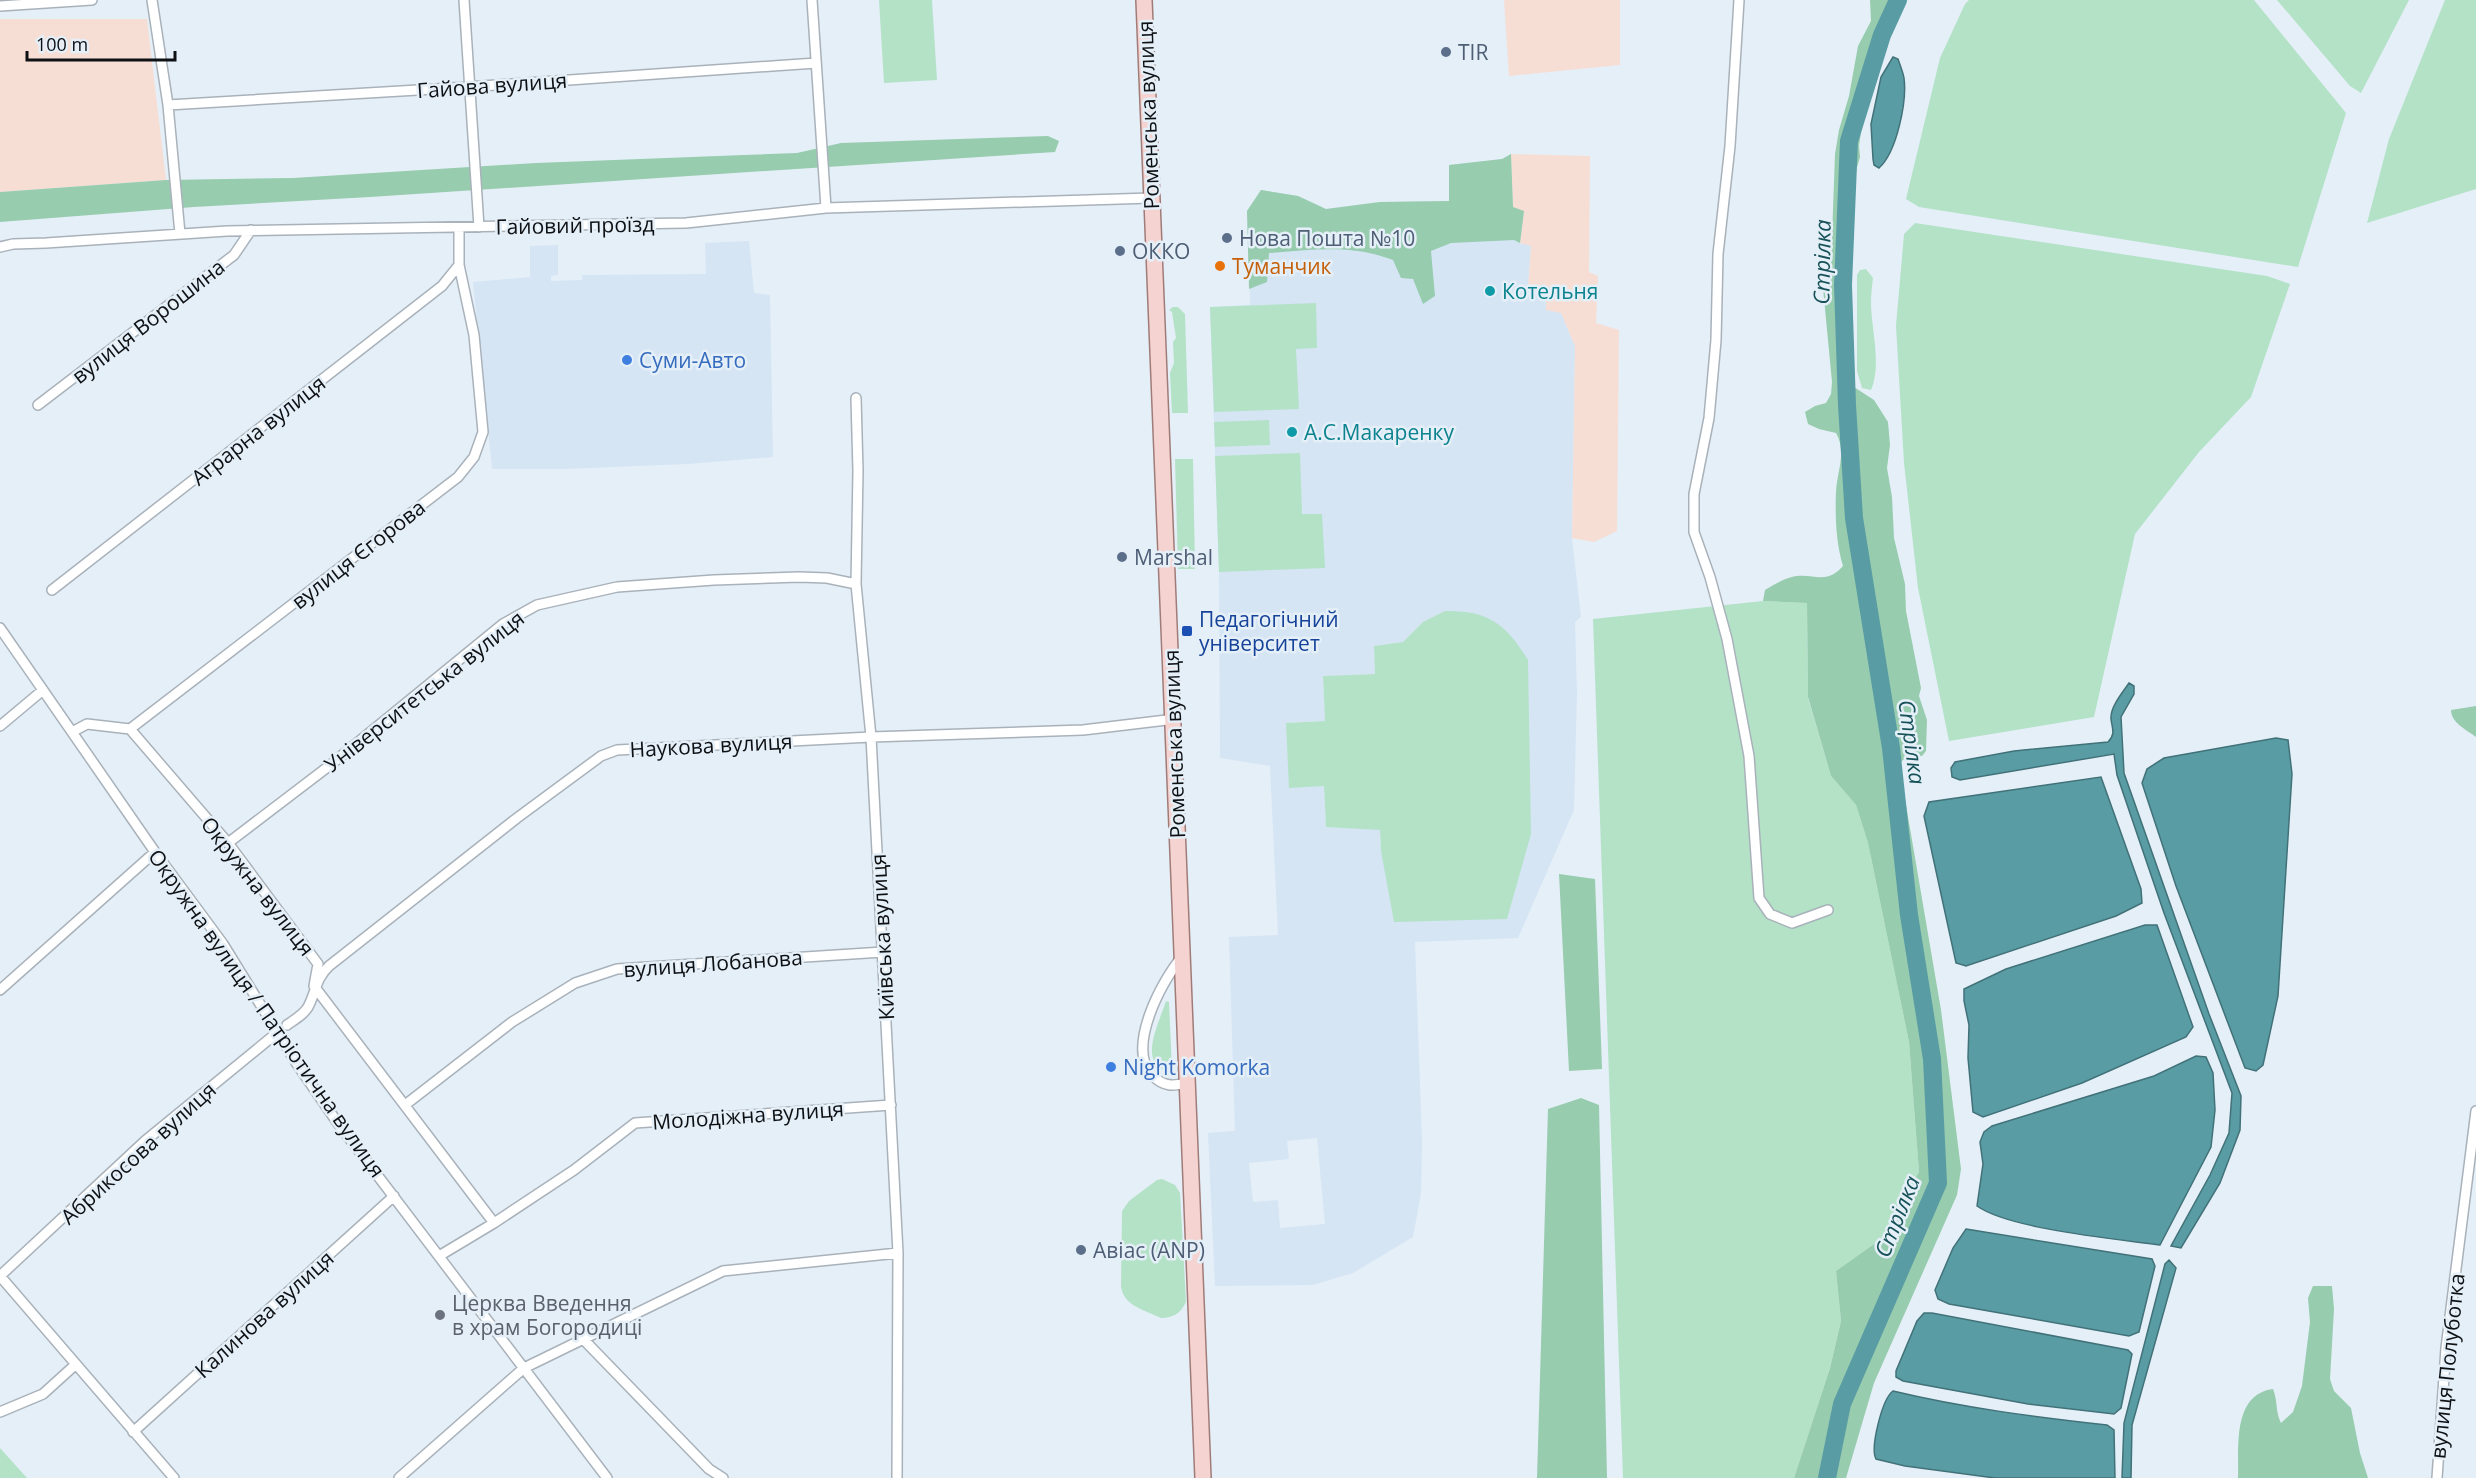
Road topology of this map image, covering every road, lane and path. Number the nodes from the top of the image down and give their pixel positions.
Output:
1 (92, 0) edge
2 (152, 0) edge
3 (464, 0) edge
4 (812, 0) edge
5 (1144, 0) edge
6 (1739, 0) edge
7 (0, 6) edge
8 (816, 63) junction
9 (468, 87) junction
10 (168, 105) junction
11 (1151, 198) junction
12 (826, 208) junction
13 (479, 227) junction
14 (459, 228) junction
15 (251, 230) junction
16 (180, 234) junction
17 (0, 246) edge
18 (459, 265) junction
19 (856, 398) dead end
20 (38, 405) dead end
21 (856, 584) junction
22 (52, 590) dead end
23 (0, 628) edge
24 (43, 690) junction
25 (1175, 719) junction
26 (0, 726) edge
27 (130, 729) junction
28 (72, 732) junction
29 (871, 737) junction
30 (228, 843) junction
31 (155, 852) junction
32 (1828, 910) dead end
33 (883, 952) junction
34 (1182, 957) junction
35 (314, 986) junction
36 (0, 990) edge
37 (287, 1025) dead end
38 (278, 1032) junction
39 (1187, 1083) junction
40 (405, 1105) junction
41 (891, 1105) junction
42 (2476, 1111) edge
43 (394, 1196) junction
44 (494, 1223) junction
45 (898, 1253) junction
46 (439, 1256) junction
47 (0, 1276) edge
48 (584, 1340) junction
49 (75, 1365) junction
50 (524, 1368) junction
51 (0, 1412) edge
52 (133, 1432) junction
53 (174, 1478) edge
54 (399, 1478) edge
55 (607, 1478) edge
56 (723, 1478) edge
57 (897, 1478) edge
58 (1203, 1478) edge
59 (2437, 1478) edge

1 - 7 street
2 - 10 street
3 - 9 street
4 - 8 street
5 - 11 main road, Роменська вулиця
6 - 32 street
8 - 9 street, Гайова вулиця
8 - 12 street
9 - 10 street, Гайова вулиця
9 - 13 street
10 - 16 street
11 - 12 street, Гайовий проїзд
11 - 25 main road, Роменська вулиця
12 - 13 street, Гайовий проїзд
13 - 14 street, Гайовий проїзд
14 - 15 street, Гайовий проїзд
14 - 18 street, вулиця Єгорова
15 - 16 street, Гайовий проїзд
15 - 20 street, вулиця Ворошина
16 - 17 street, Гайовий проїзд
18 - 22 street, Аграрна вулиця
18 - 27 street, вулиця Єгорова
19 - 21 street, Київська вулиця
21 - 29 street, Київська вулиця
21 - 30 street, Університетська вулиця
23 - 24 street, Окружна вулиця / Патріотична вулиця
24 - 26 street
24 - 28 street, Окружна вулиця / Патріотична вулиця
25 - 29 street, Наукова вулиця
25 - 34 main road, Роменська вулиця
27 - 28 street
27 - 30 street, Окружна вулиця
28 - 31 street, Окружна вулиця / Патріотична вулиця
29 - 33 street, Київська вулиця
29 - 35 street, Наукова вулиця
30 - 35 street, Окружна вулиця
31 - 36 street
31 - 38 street, Окружна вулиця / Патріотична вулиця
33 - 40 street, вулиця Лобанова
33 - 41 street, Київська вулиця
34 - 39 main road, Роменська вулиця
34 - 39 street
35 - 37 street
35 - 40 street, Окружна вулиця
38 - 43 street, Окружна вулиця / Патріотична вулиця
38 - 47 street, Абрикосова вулиця
39 - 58 main road, Роменська вулиця
40 - 44 street, Окружна вулиця
41 - 44 street, Молодіжна вулиця
41 - 45 street, Київська вулиця
42 - 59 street, вулиця Полуботка
43 - 46 street, Окружна вулиця / Патріотична вулиця
43 - 52 street, Калинова вулиця
44 - 46 street, Молодіжна вулиця
45 - 48 street
45 - 57 street, Київська вулиця
46 - 50 street, Окружна вулиця / Патріотична вулиця
47 - 49 street
48 - 50 street
48 - 56 street
49 - 51 street
49 - 52 street
50 - 54 street
50 - 55 street, Окружна вулиця / Патріотична вулиця
52 - 53 street

